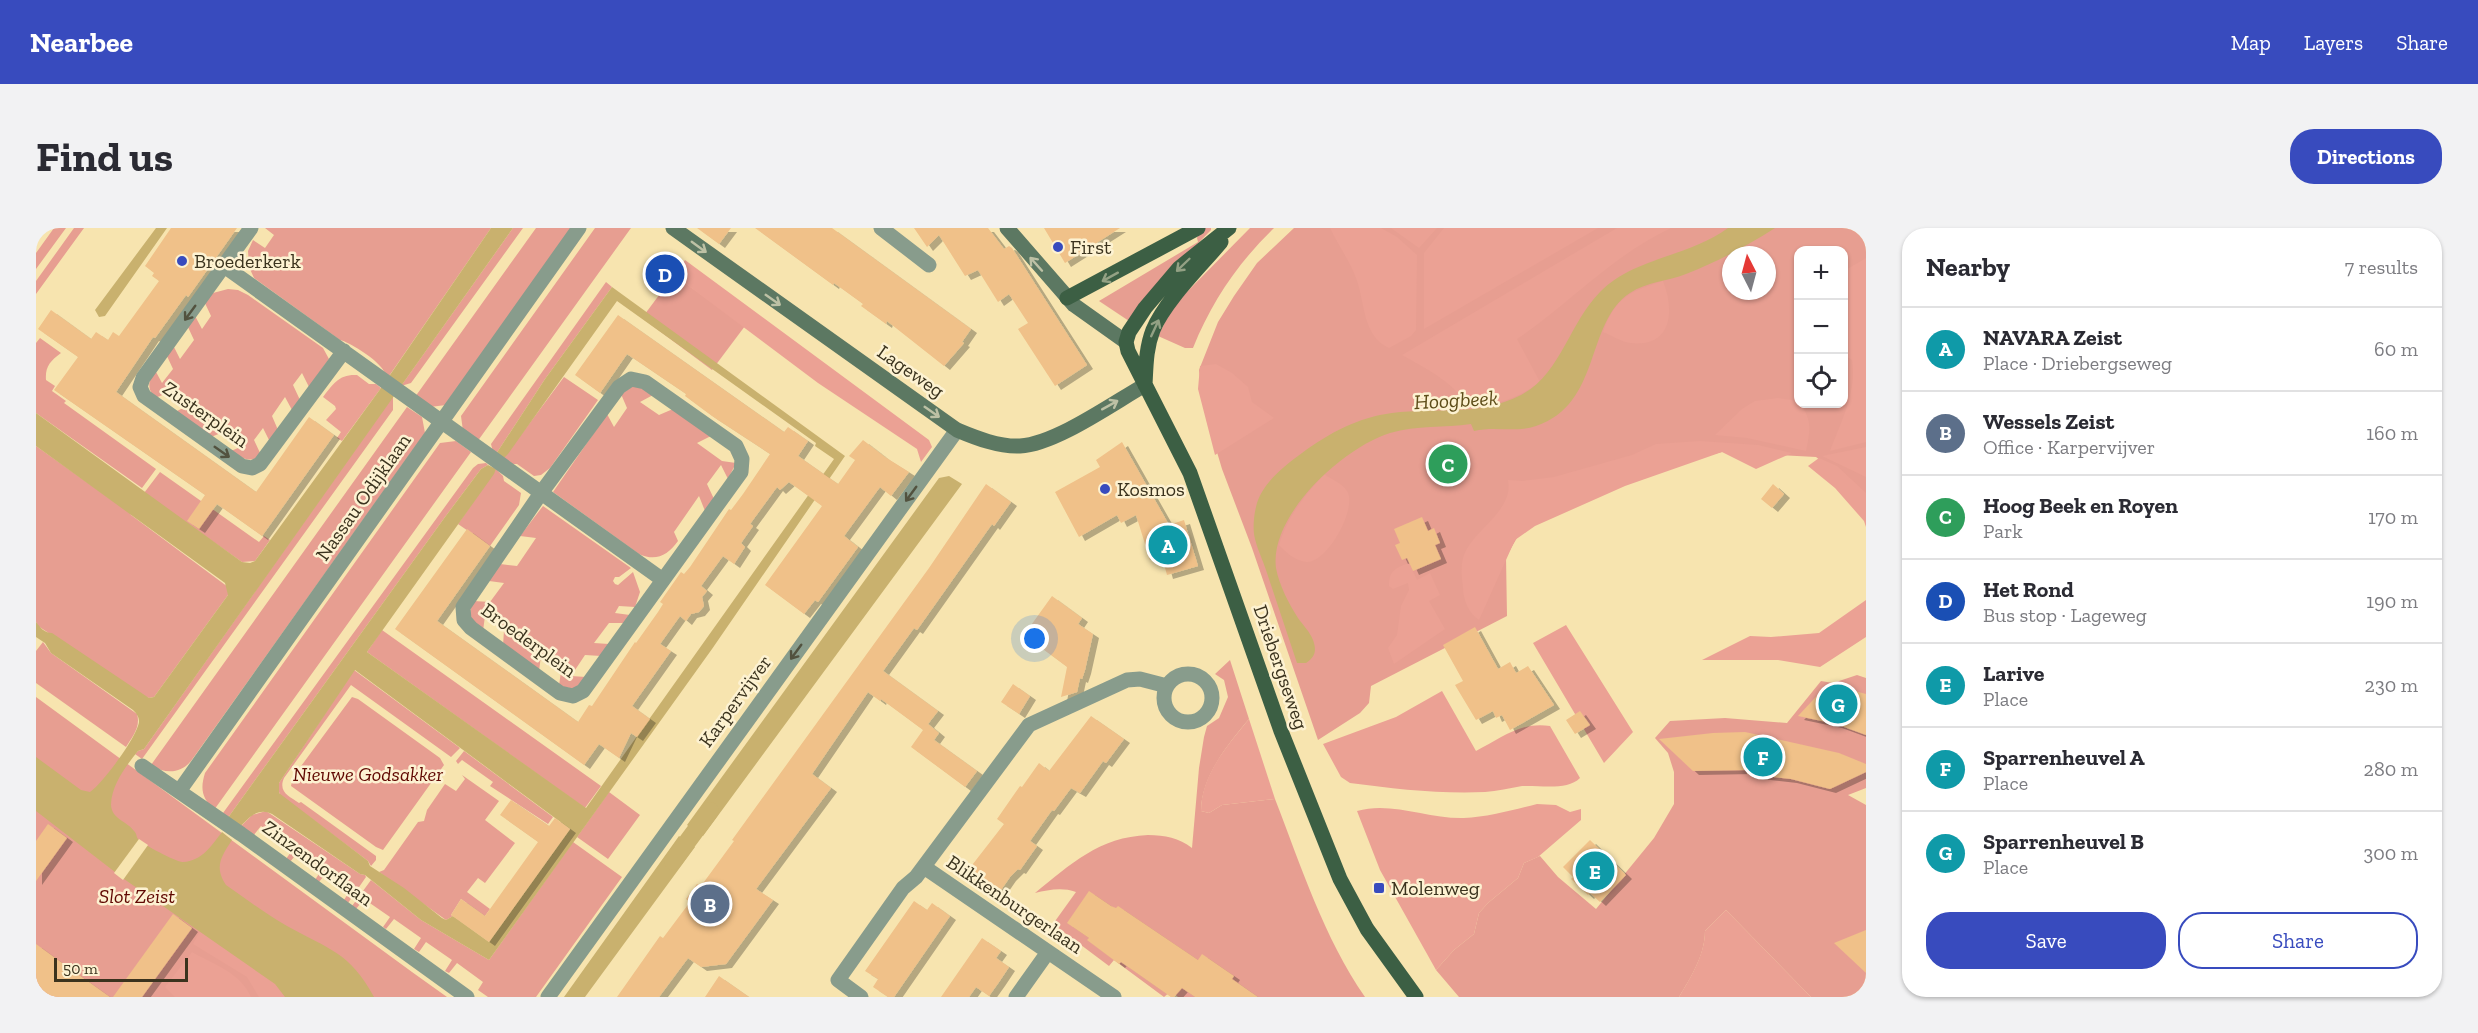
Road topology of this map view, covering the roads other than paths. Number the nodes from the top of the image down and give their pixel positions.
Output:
1 (251, 228) edge
2 (579, 228) edge
3 (673, 228) edge
4 (881, 228) edge
5 (1006, 228) edge
6 (1197, 228) edge
7 (1231, 228) edge
8 (930, 265) dead end
9 (224, 266) junction
10 (1067, 298) junction
11 (1126, 342) junction
12 (344, 351) junction
13 (1145, 385) junction
14 (442, 422) junction
15 (957, 430) junction
16 (541, 493) junction
17 (663, 580) junction
18 (1167, 686) dead end
19 (142, 766) dead end
20 (180, 790) junction
21 (924, 867) junction
22 (1048, 952) junction
23 (467, 997) edge
24 (548, 997) edge
25 (861, 997) edge
26 (1016, 997) edge
27 (1114, 997) edge
28 (1416, 997) edge

1 - 9 street, Zusterplein
2 - 14 street, Nassau Odijklaan
3 -> 15 main road, Lageweg
4 - 8 street
10 -> 5 main road
6 -> 10 main road
7 -> 11 main road
13 -> 7 main road
9 - 12 street
9 -> 12 street, Zusterplein
10 - 11 main road
11 - 13 main road, Driebergseweg
12 - 14 street
15 -> 13 main road, Lageweg
13 - 28 main road, Driebergseweg
14 - 16 street
14 - 20 street, Nassau Odijklaan
15 -> 24 street, Karpervijver
16 - 17 street
16 - 17 street, Broederplein
16 - 17 street, Broederplein
18 - 21 street, Blikkenburgerlaan
19 - 20 street, Zinzendorflaan
20 - 23 street, Zinzendorflaan
21 - 22 street, Blikkenburgerlaan
21 - 25 street
22 - 26 street
22 - 27 street, Blikkenburgerlaan

